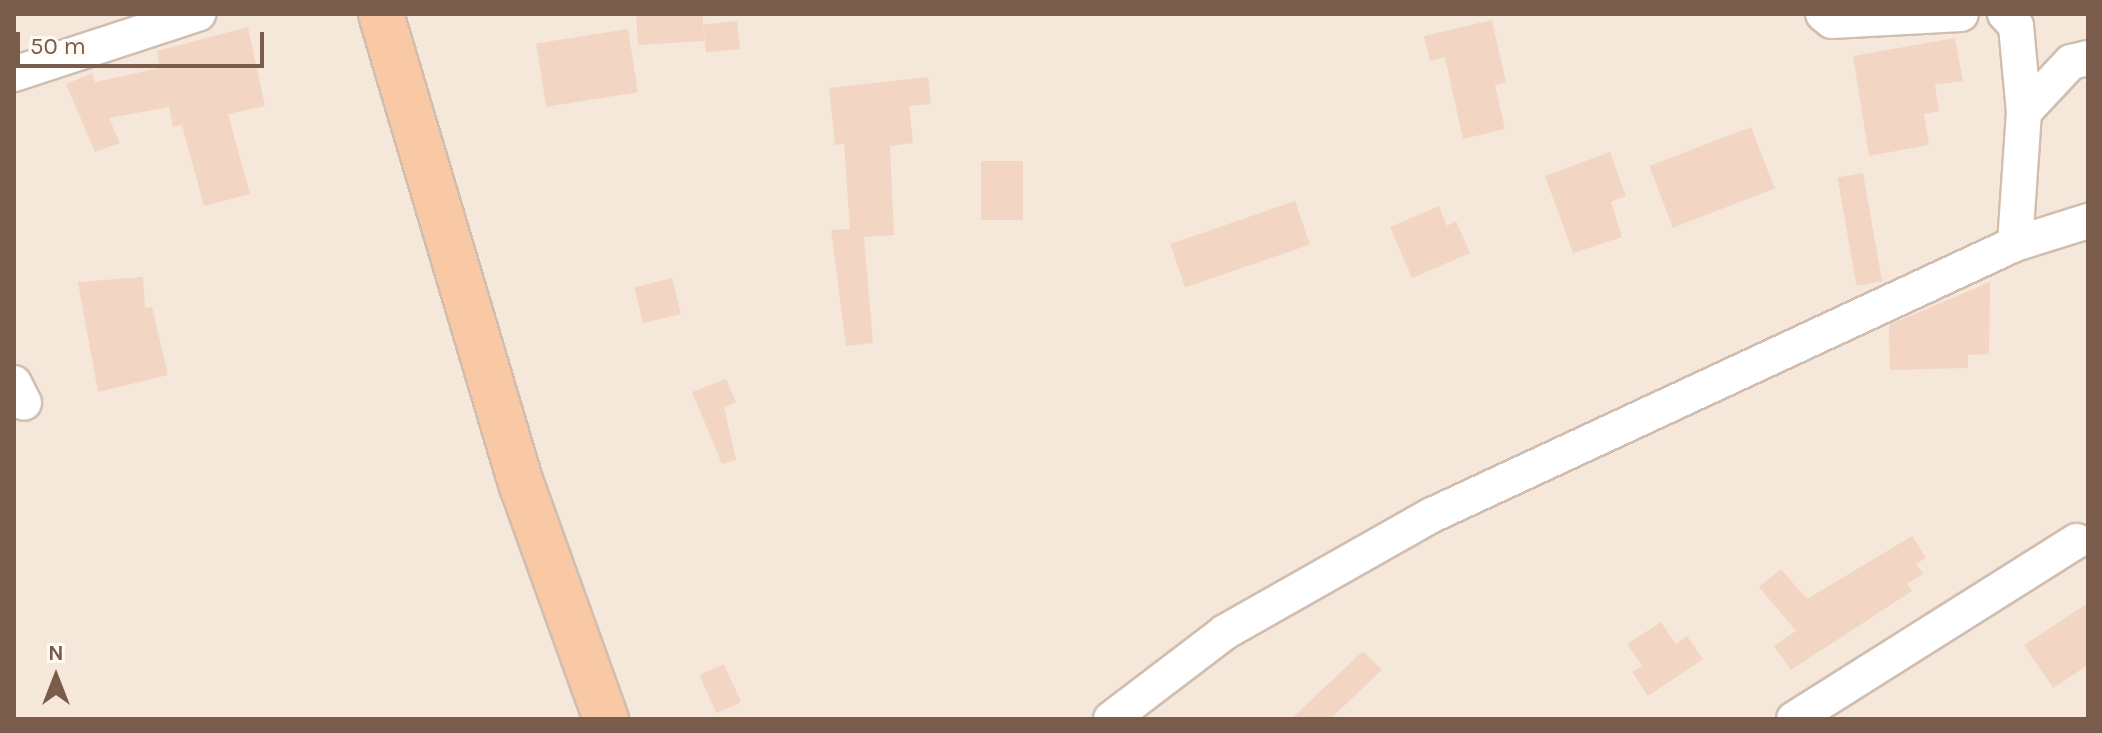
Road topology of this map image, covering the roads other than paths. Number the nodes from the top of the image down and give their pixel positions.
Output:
1 (198, 14) edge
2 (381, 14) edge
3 (1823, 14) edge
4 (1961, 14) edge
5 (2005, 14) edge
6 (2088, 58) edge
7 (18, 80) edge
8 (2024, 112) junction
9 (2088, 221) edge
10 (2015, 244) junction
11 (2077, 541) dead end
12 (606, 719) edge
13 (1111, 719) edge
14 (1794, 719) edge

1 - 7 street
2 - 12 highway
3 - 4 street
5 - 8 street
6 - 8 street
8 - 10 street
9 - 10 street
10 - 13 street
11 - 14 street

